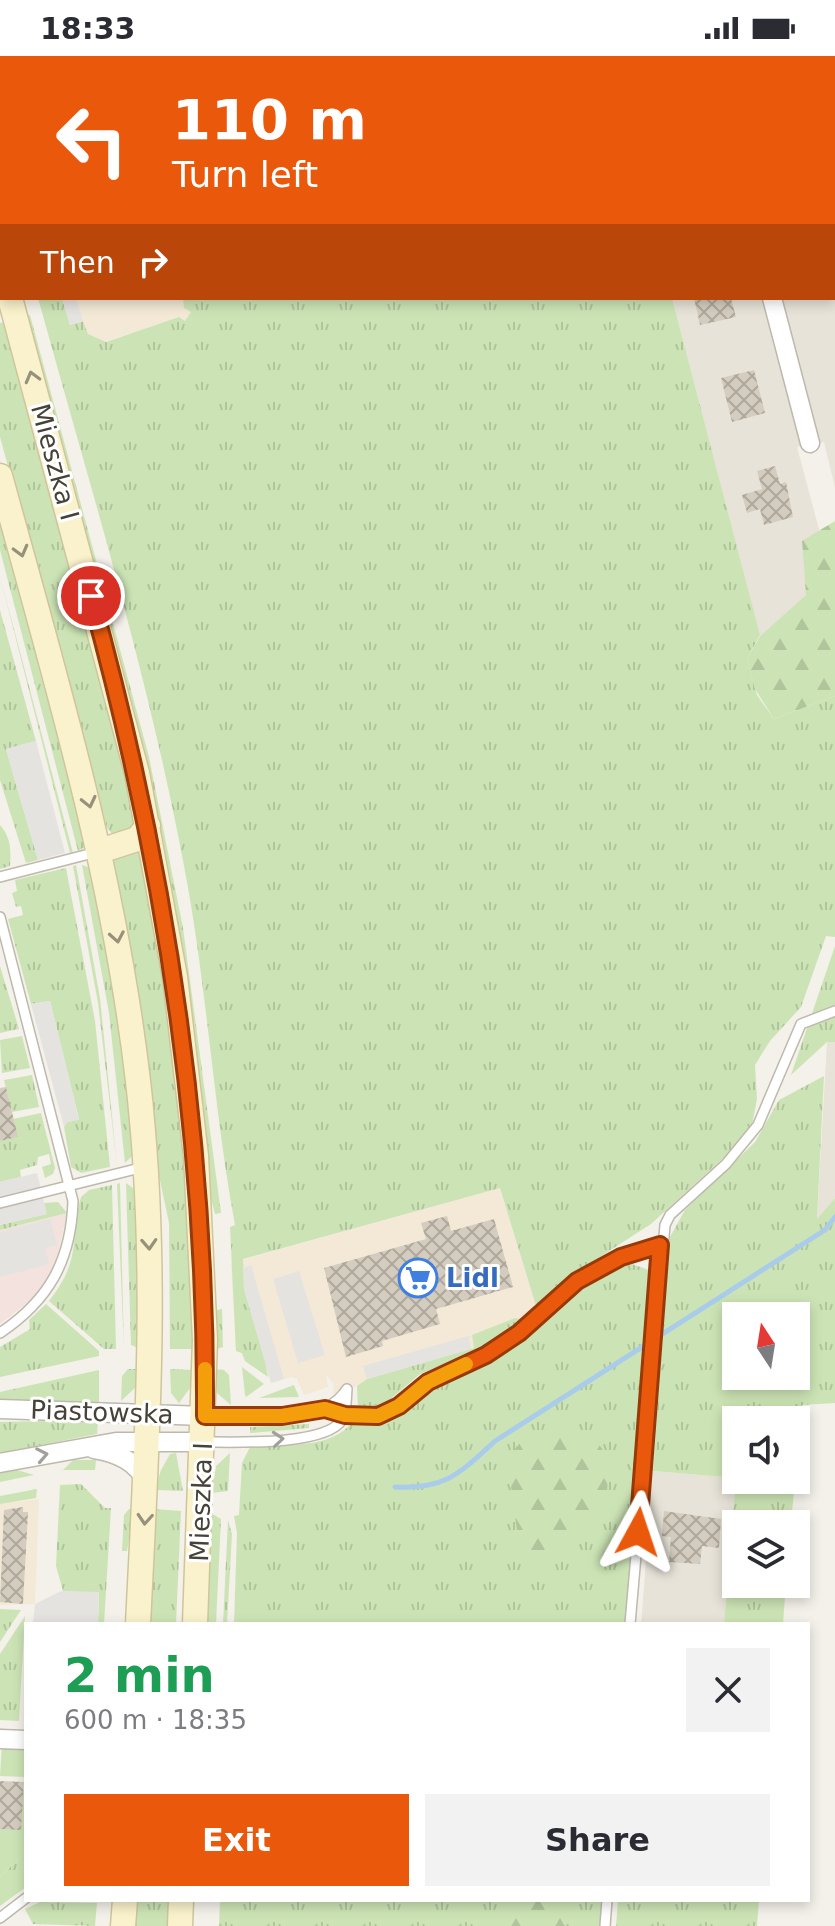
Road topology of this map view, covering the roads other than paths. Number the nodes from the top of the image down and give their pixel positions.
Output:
1 (11, 300) edge
2 (773, 300) edge
3 (810, 443) dead end
4 (0, 476) edge
5 (148, 826) junction
6 (100, 851) junction
7 (0, 877) edge
8 (0, 917) edge
9 (835, 1011) edge
10 (145, 1166) junction
11 (71, 1185) junction
12 (0, 1203) edge
13 (660, 1245) junction
14 (0, 1333) edge
15 (0, 1409) edge
16 (325, 1409) junction
17 (149, 1415) junction
18 (345, 1415) junction
19 (205, 1416) junction
20 (148, 1441) junction
21 (204, 1442) junction
22 (84, 1447) junction
23 (0, 1463) edge
24 (146, 1485) junction
25 (138, 1622) edge
26 (195, 1622) edge
27 (630, 1622) edge
28 (0, 1739) edge
29 (24, 1740) edge
30 (24, 1900) edge
31 (125, 1902) edge
32 (181, 1902) edge
33 (607, 1902) edge
34 (0, 1918) edge
35 (123, 1926) edge
36 (180, 1926) edge
37 (605, 1926) edge

5 -> 1 street, Mieszka I
2 - 3 street
4 -> 6 street
5 - 6 street
5 - 19 street, Mieszka I
6 - 7 lane
6 -> 10 street
8 - 11 lane
9 - 13 lane
10 - 11 lane
10 -> 17 street
11 - 12 lane
11 - 14 lane
13 - 18 lane
13 - 27 lane
15 - 17 street, Piastowska
16 - 18 lane
16 - 18 lane
16 - 19 lane
17 - 19 street, Piastowska
17 - 20 street
21 -> 18 lane
19 - 21 street, Mieszka I
20 - 21 street, Piastowska
20 - 22 street, Piastowska
20 - 24 street
21 - 26 street, Mieszka I
23 -> 22 street, Piastowska
22 - 24 street, Piastowska
24 -> 25 street
28 - 29 street
30 - 34 lane
31 - 35 street
32 - 36 street
33 - 37 lane

